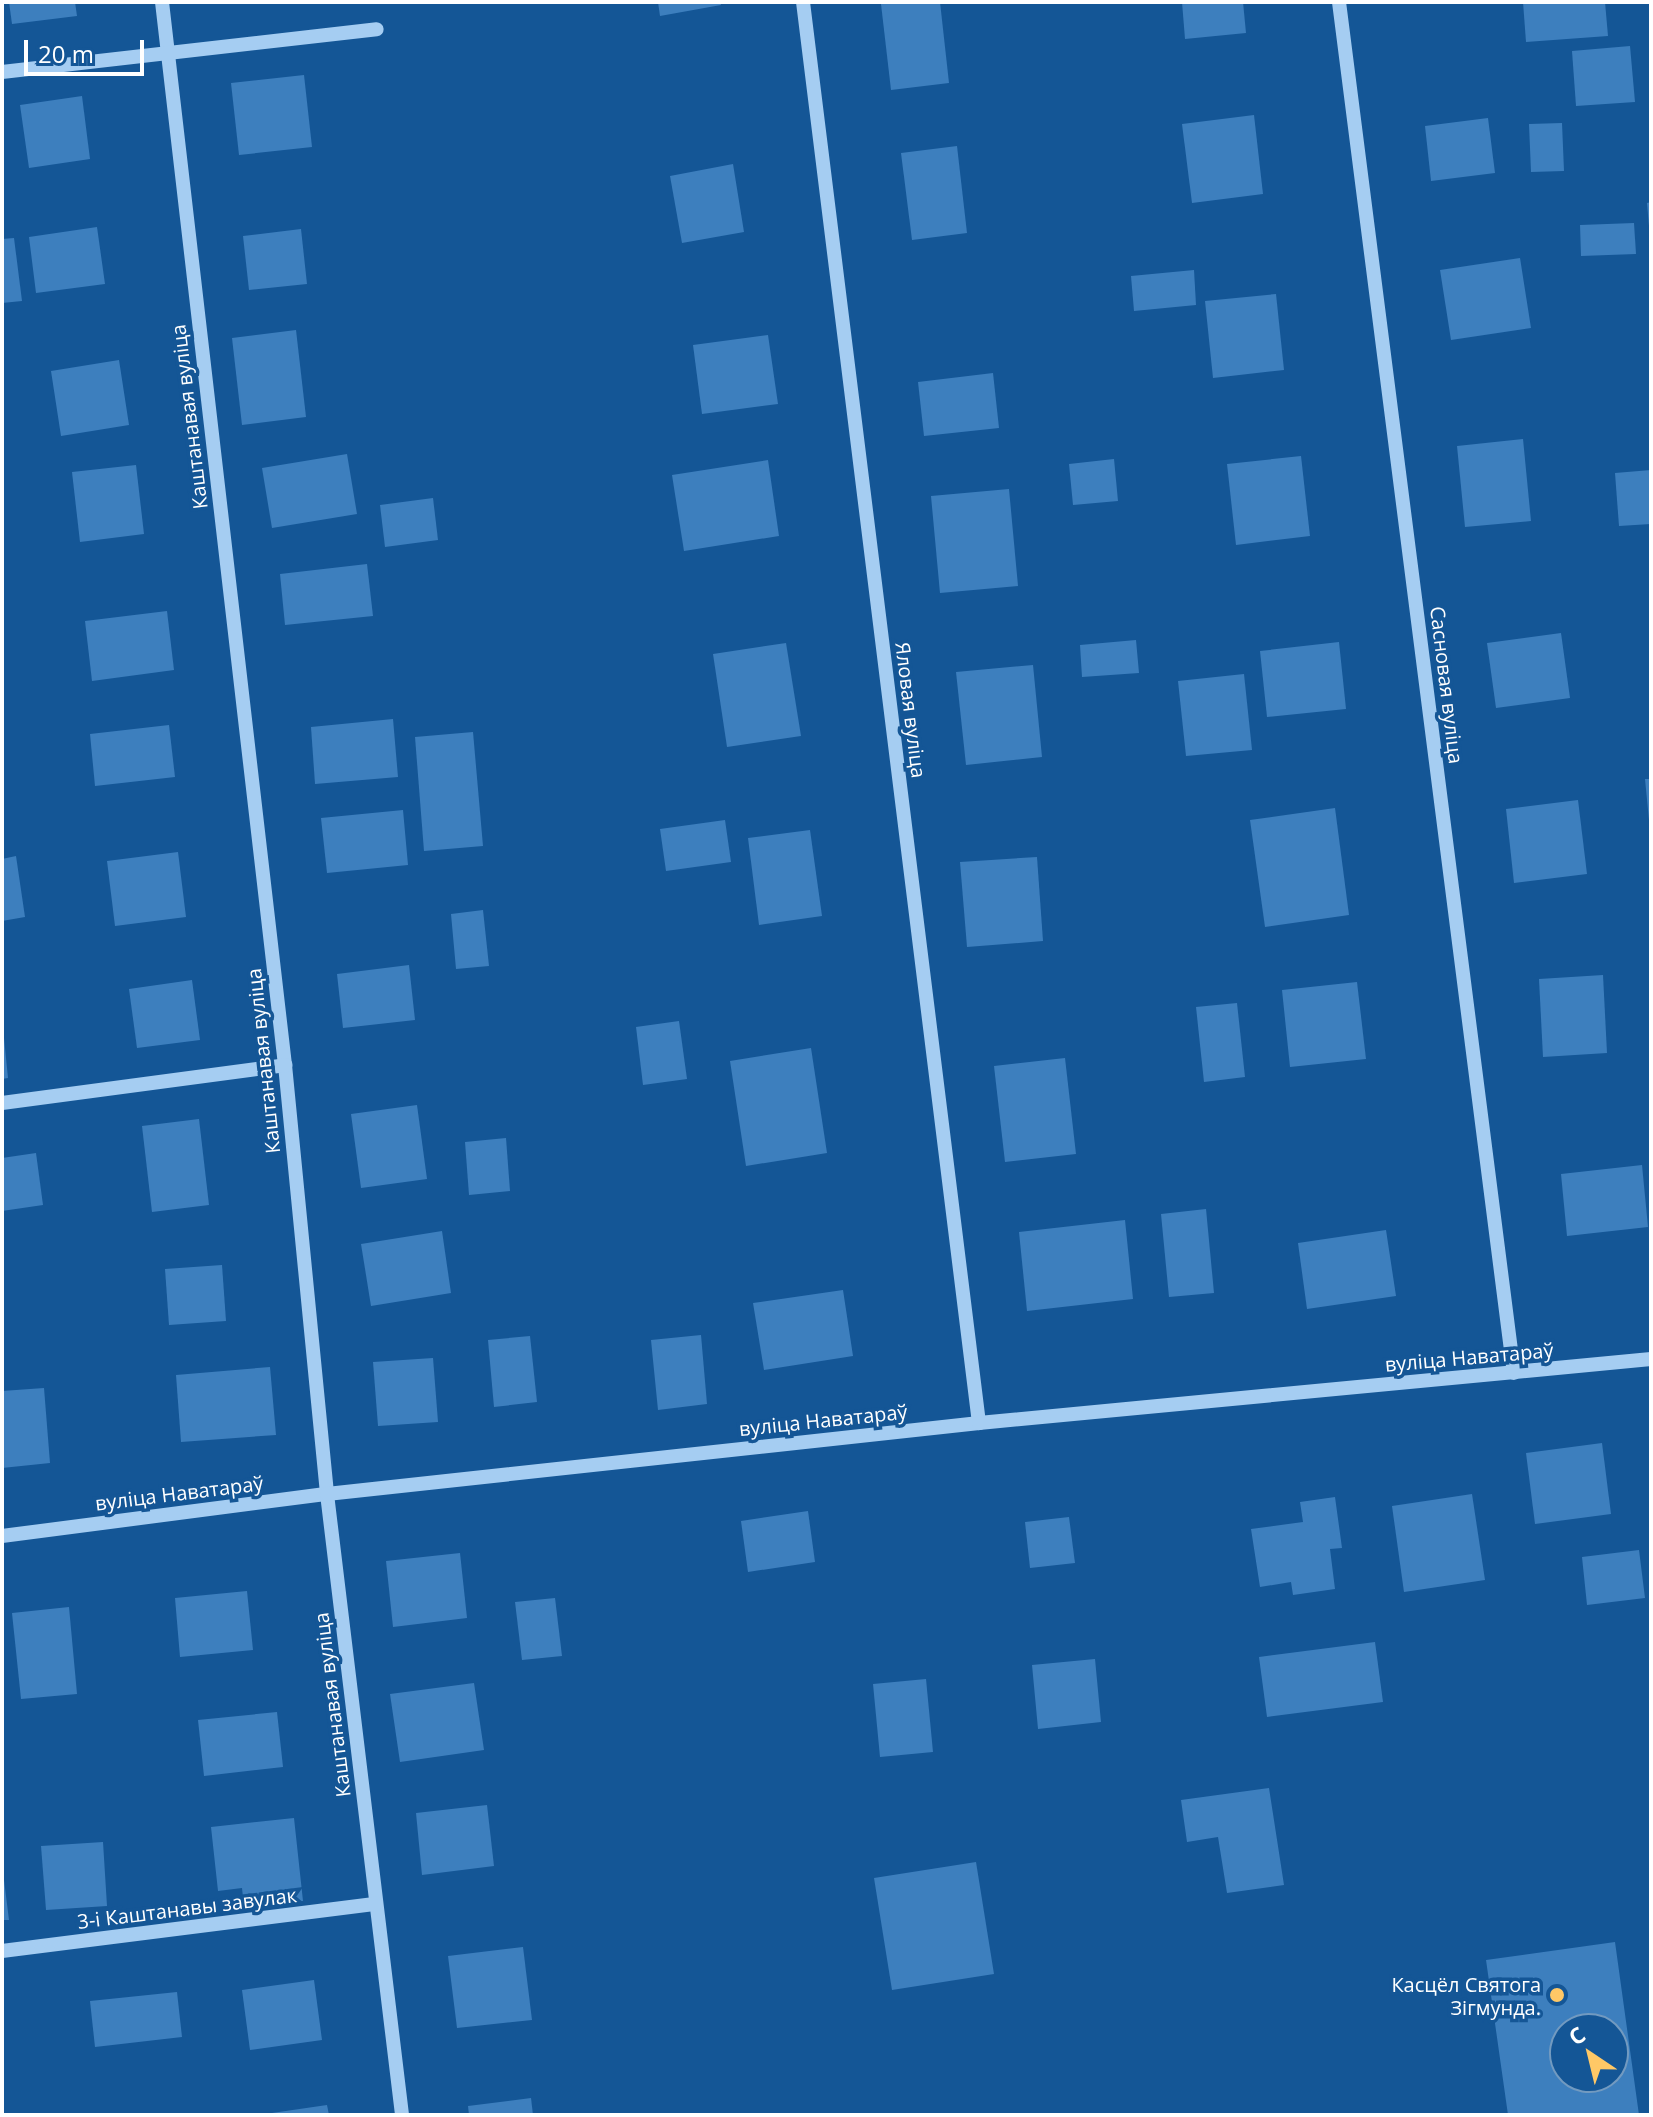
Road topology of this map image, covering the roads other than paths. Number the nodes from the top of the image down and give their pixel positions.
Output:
1 (162, 2) edge
2 (803, 2) edge
3 (1339, 2) edge
4 (377, 29) dead end
5 (167, 52) junction
6 (2, 72) edge
7 (285, 1065) junction
8 (2, 1103) edge
9 (1651, 1359) edge
10 (1514, 1373) junction
11 (979, 1423) junction
12 (327, 1494) junction
13 (2, 1536) edge
14 (376, 1904) junction
15 (2, 1951) edge
16 (402, 2115) edge

1 - 5 street, Каштанавая вуліца
2 - 11 street, Яловая вуліца
3 - 10 street, Сасновая вуліца
4 - 5 street
5 - 6 street
5 - 7 street, Каштанавая вуліца
7 - 8 street
7 - 12 street, Каштанавая вуліца
9 - 10 street, вуліца Наватараў
10 - 11 street, вуліца Наватараў
11 - 12 street, вуліца Наватараў
12 - 13 street, вуліца Наватараў
12 - 14 street, Каштанавая вуліца
14 - 15 street, 3-і Каштанавы завулак
14 - 16 street, Каштанавая вуліца

